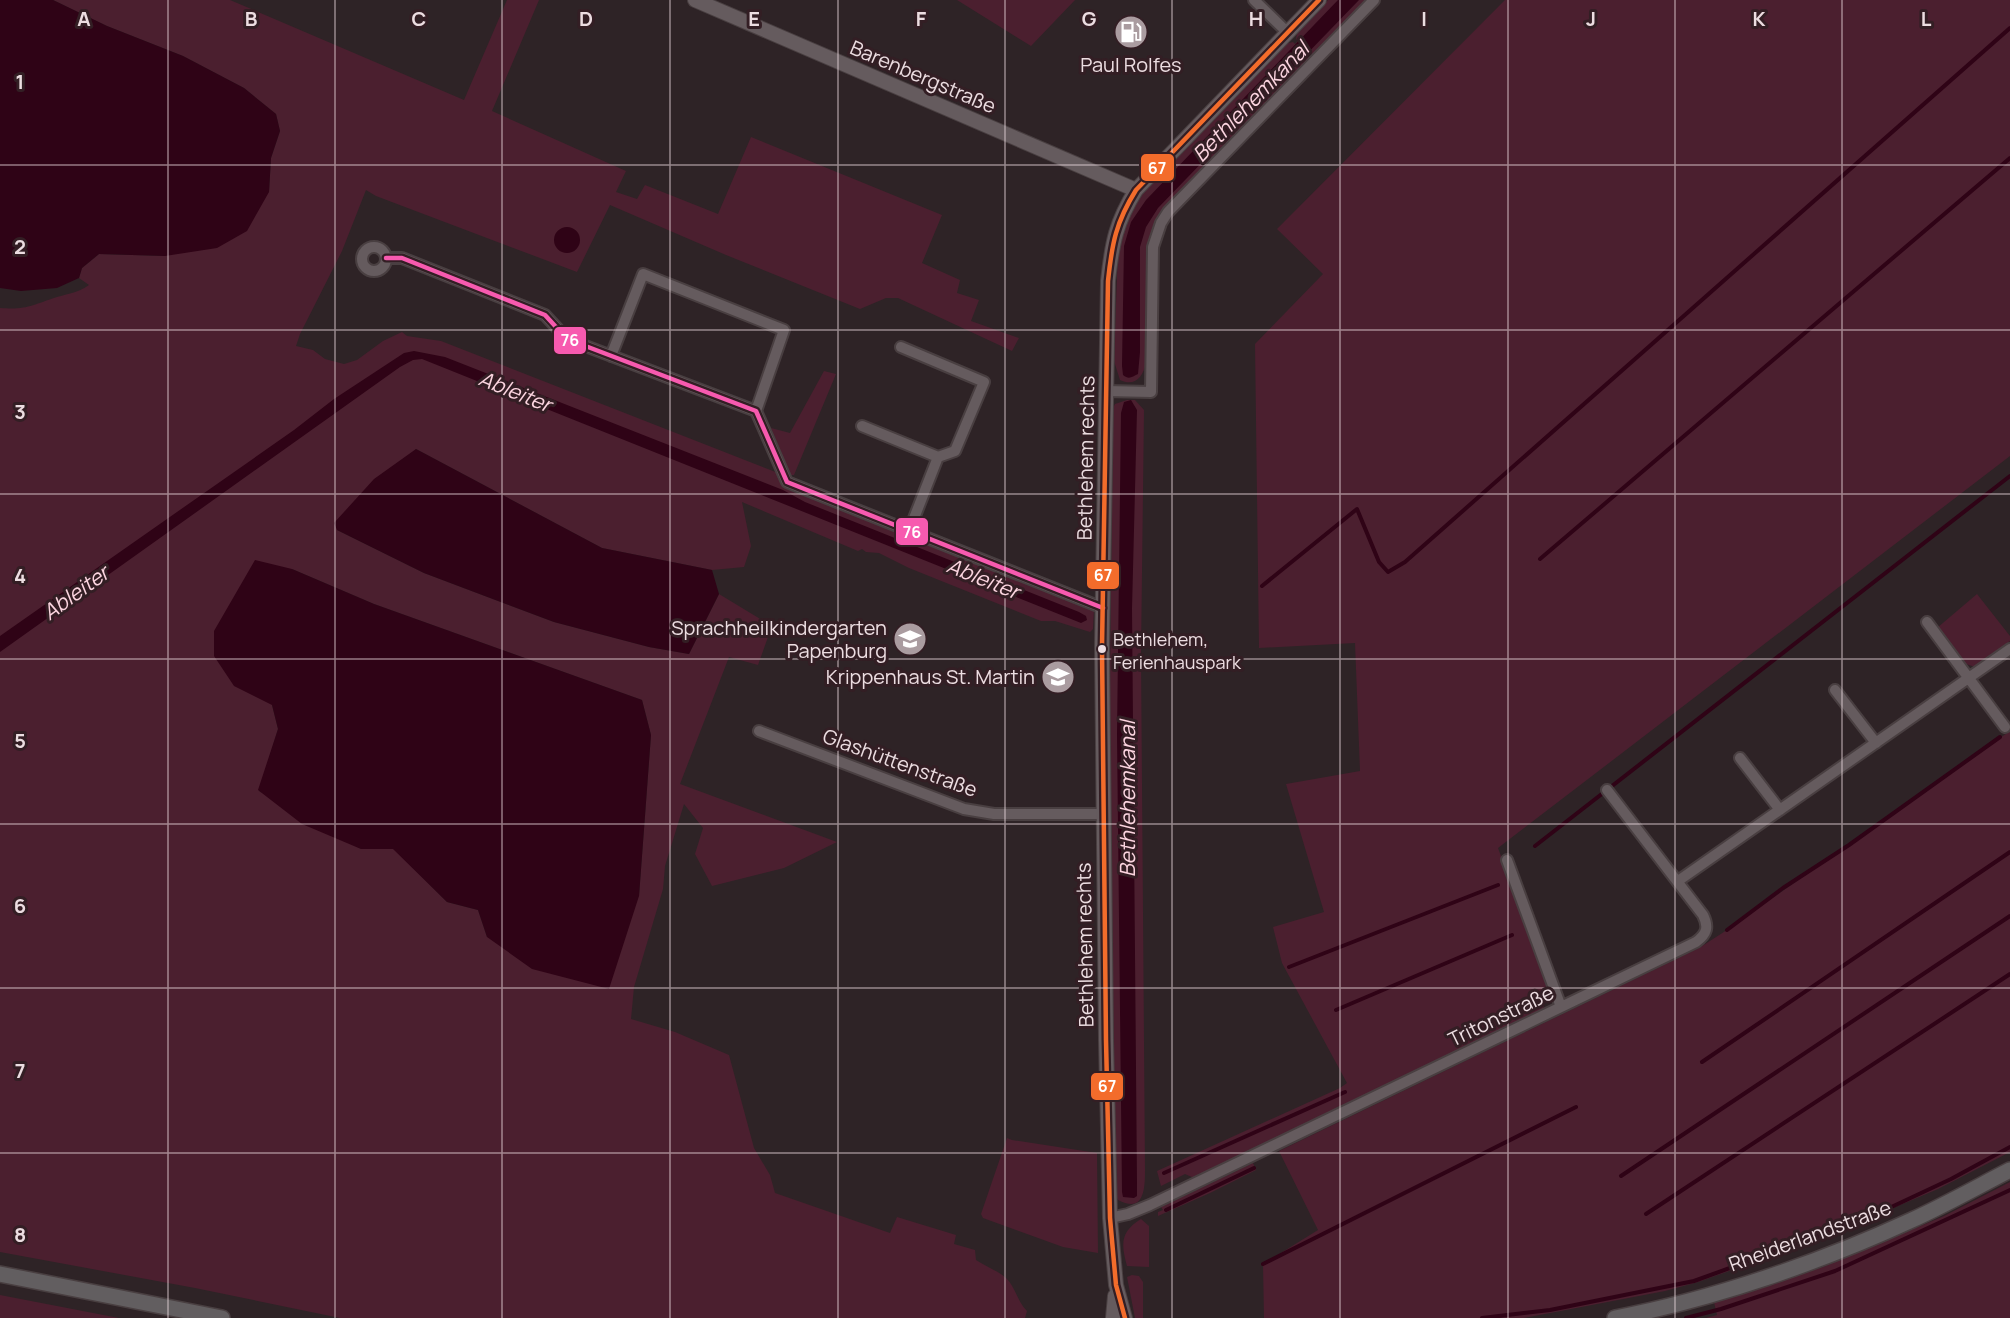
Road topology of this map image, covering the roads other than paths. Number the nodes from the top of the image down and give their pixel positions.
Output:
1 (695, 0) edge
2 (1254, 0) edge
3 (1319, 0) edge
4 (1374, 0) edge
5 (1288, 33) junction
6 (1136, 190) junction
7 (386, 258) dead end
8 (901, 347) dead end
9 (611, 356) junction
10 (1106, 391) junction
11 (756, 411) junction
12 (862, 426) dead end
13 (938, 457) junction
14 (909, 531) junction
15 (1103, 608) junction
16 (1927, 622) dead end
17 (2010, 649) edge
18 (1970, 677) junction
19 (1835, 690) dead end
20 (2005, 727) dead end
21 (759, 731) dead end
22 (1876, 743) junction
23 (1740, 758) dead end
24 (1607, 790) dead end
25 (1780, 810) junction
26 (1103, 814) junction
27 (1507, 860) dead end
28 (1678, 881) junction
29 (1561, 1008) junction
30 (2010, 1170) edge
31 (1110, 1218) junction
32 (0, 1274) edge
33 (1116, 1284) junction
34 (222, 1318) edge
35 (1113, 1318) edge
36 (1125, 1318) edge
37 (1615, 1318) edge

1 - 6 street, Barenbergstraße
2 - 5 street
3 - 5 street, Bethlehem rechts
4 - 10 street
5 - 6 street, Bethlehem rechts
6 - 10 street, Bethlehem rechts
7 - 9 street
8 - 13 street
9 - 11 street
9 - 11 street
10 - 15 street, Bethlehem rechts
11 - 14 street
12 - 13 street
13 - 14 street
14 - 15 street
15 - 26 street, Bethlehem rechts
16 - 18 street
17 - 18 street
18 - 20 street
18 - 22 street
19 - 22 street
21 - 26 street, Glashüttenstraße
22 - 25 street
23 - 25 street
24 - 28 street, Tritonstraße
25 - 28 street
26 - 31 street, Bethlehem rechts
27 - 29 street
28 - 29 street, Tritonstraße
29 - 31 street, Tritonstraße
30 - 37 main road, Rheiderlandstraße
31 - 33 street, Bethlehem rechts
32 - 34 main road
33 - 35 street, Bethlehem rechts
33 - 36 street, Bethlehem rechts

